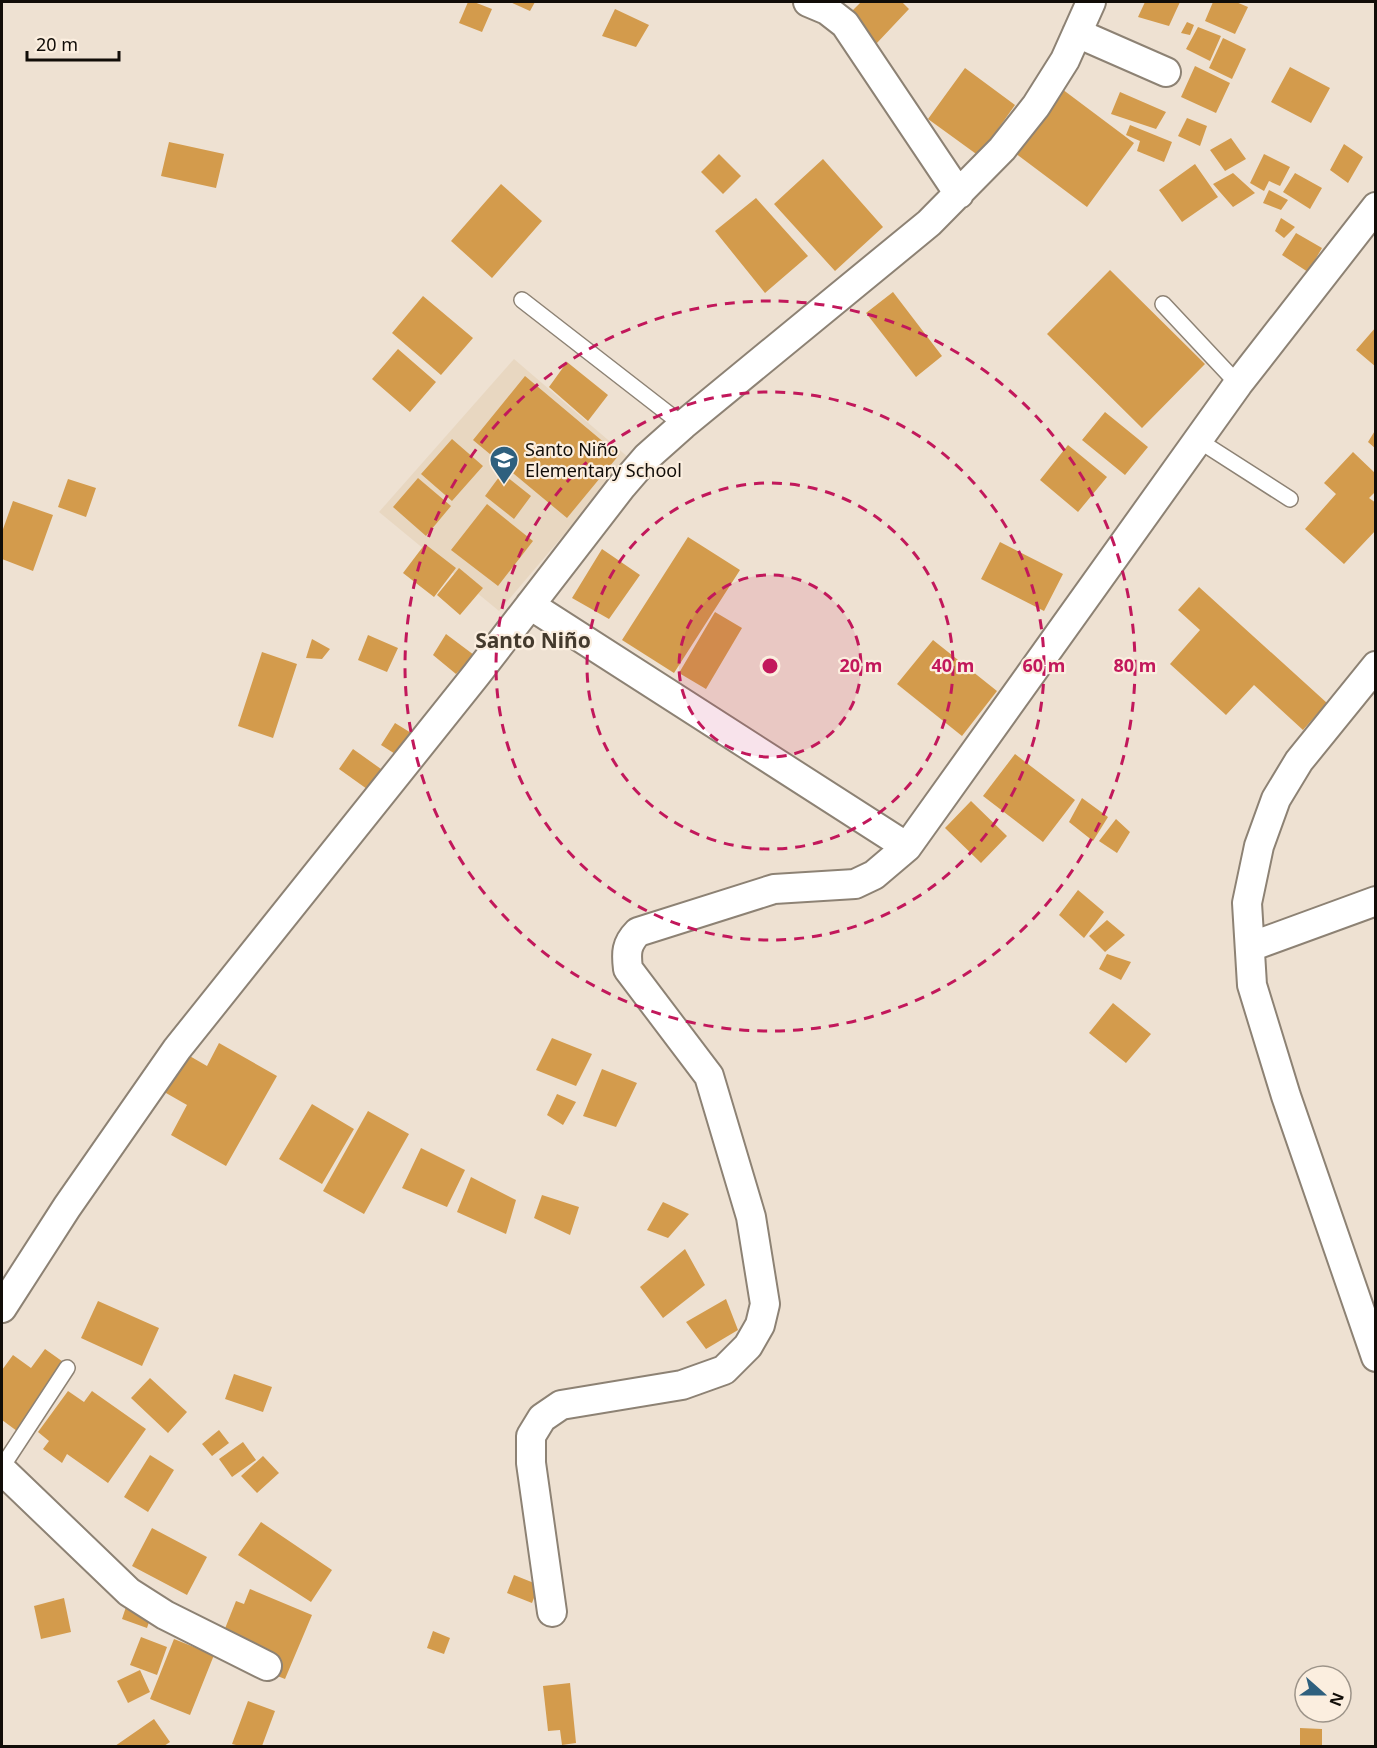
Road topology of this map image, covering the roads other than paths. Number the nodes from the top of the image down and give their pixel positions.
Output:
1 (808, 2) edge
2 (1091, 2) edge
3 (1077, 33) junction
4 (1166, 72) dead end
5 (959, 194) junction
6 (1376, 207) edge
7 (522, 300) dead end
8 (1163, 304) dead end
9 (1238, 384) junction
10 (683, 425) junction
11 (1197, 441) junction
12 (1290, 499) dead end
13 (530, 605) junction
14 (1376, 666) edge
15 (907, 847) junction
16 (1376, 901) edge
17 (1250, 947) junction
18 (2, 1308) edge
19 (1376, 1357) edge
20 (68, 1368) dead end
21 (2, 1468) edge
22 (552, 1612) dead end
23 (267, 1666) dead end

1 - 5 street
2 - 3 street
3 - 4 street
3 - 5 street
5 - 10 street
6 - 9 street
7 - 10 lane
8 - 9 lane
9 - 11 street
10 - 13 street
11 - 12 lane
11 - 15 street
13 - 15 street
13 - 18 street
14 - 17 street
15 - 22 street
16 - 17 street
17 - 19 street
20 - 21 lane
21 - 23 street

